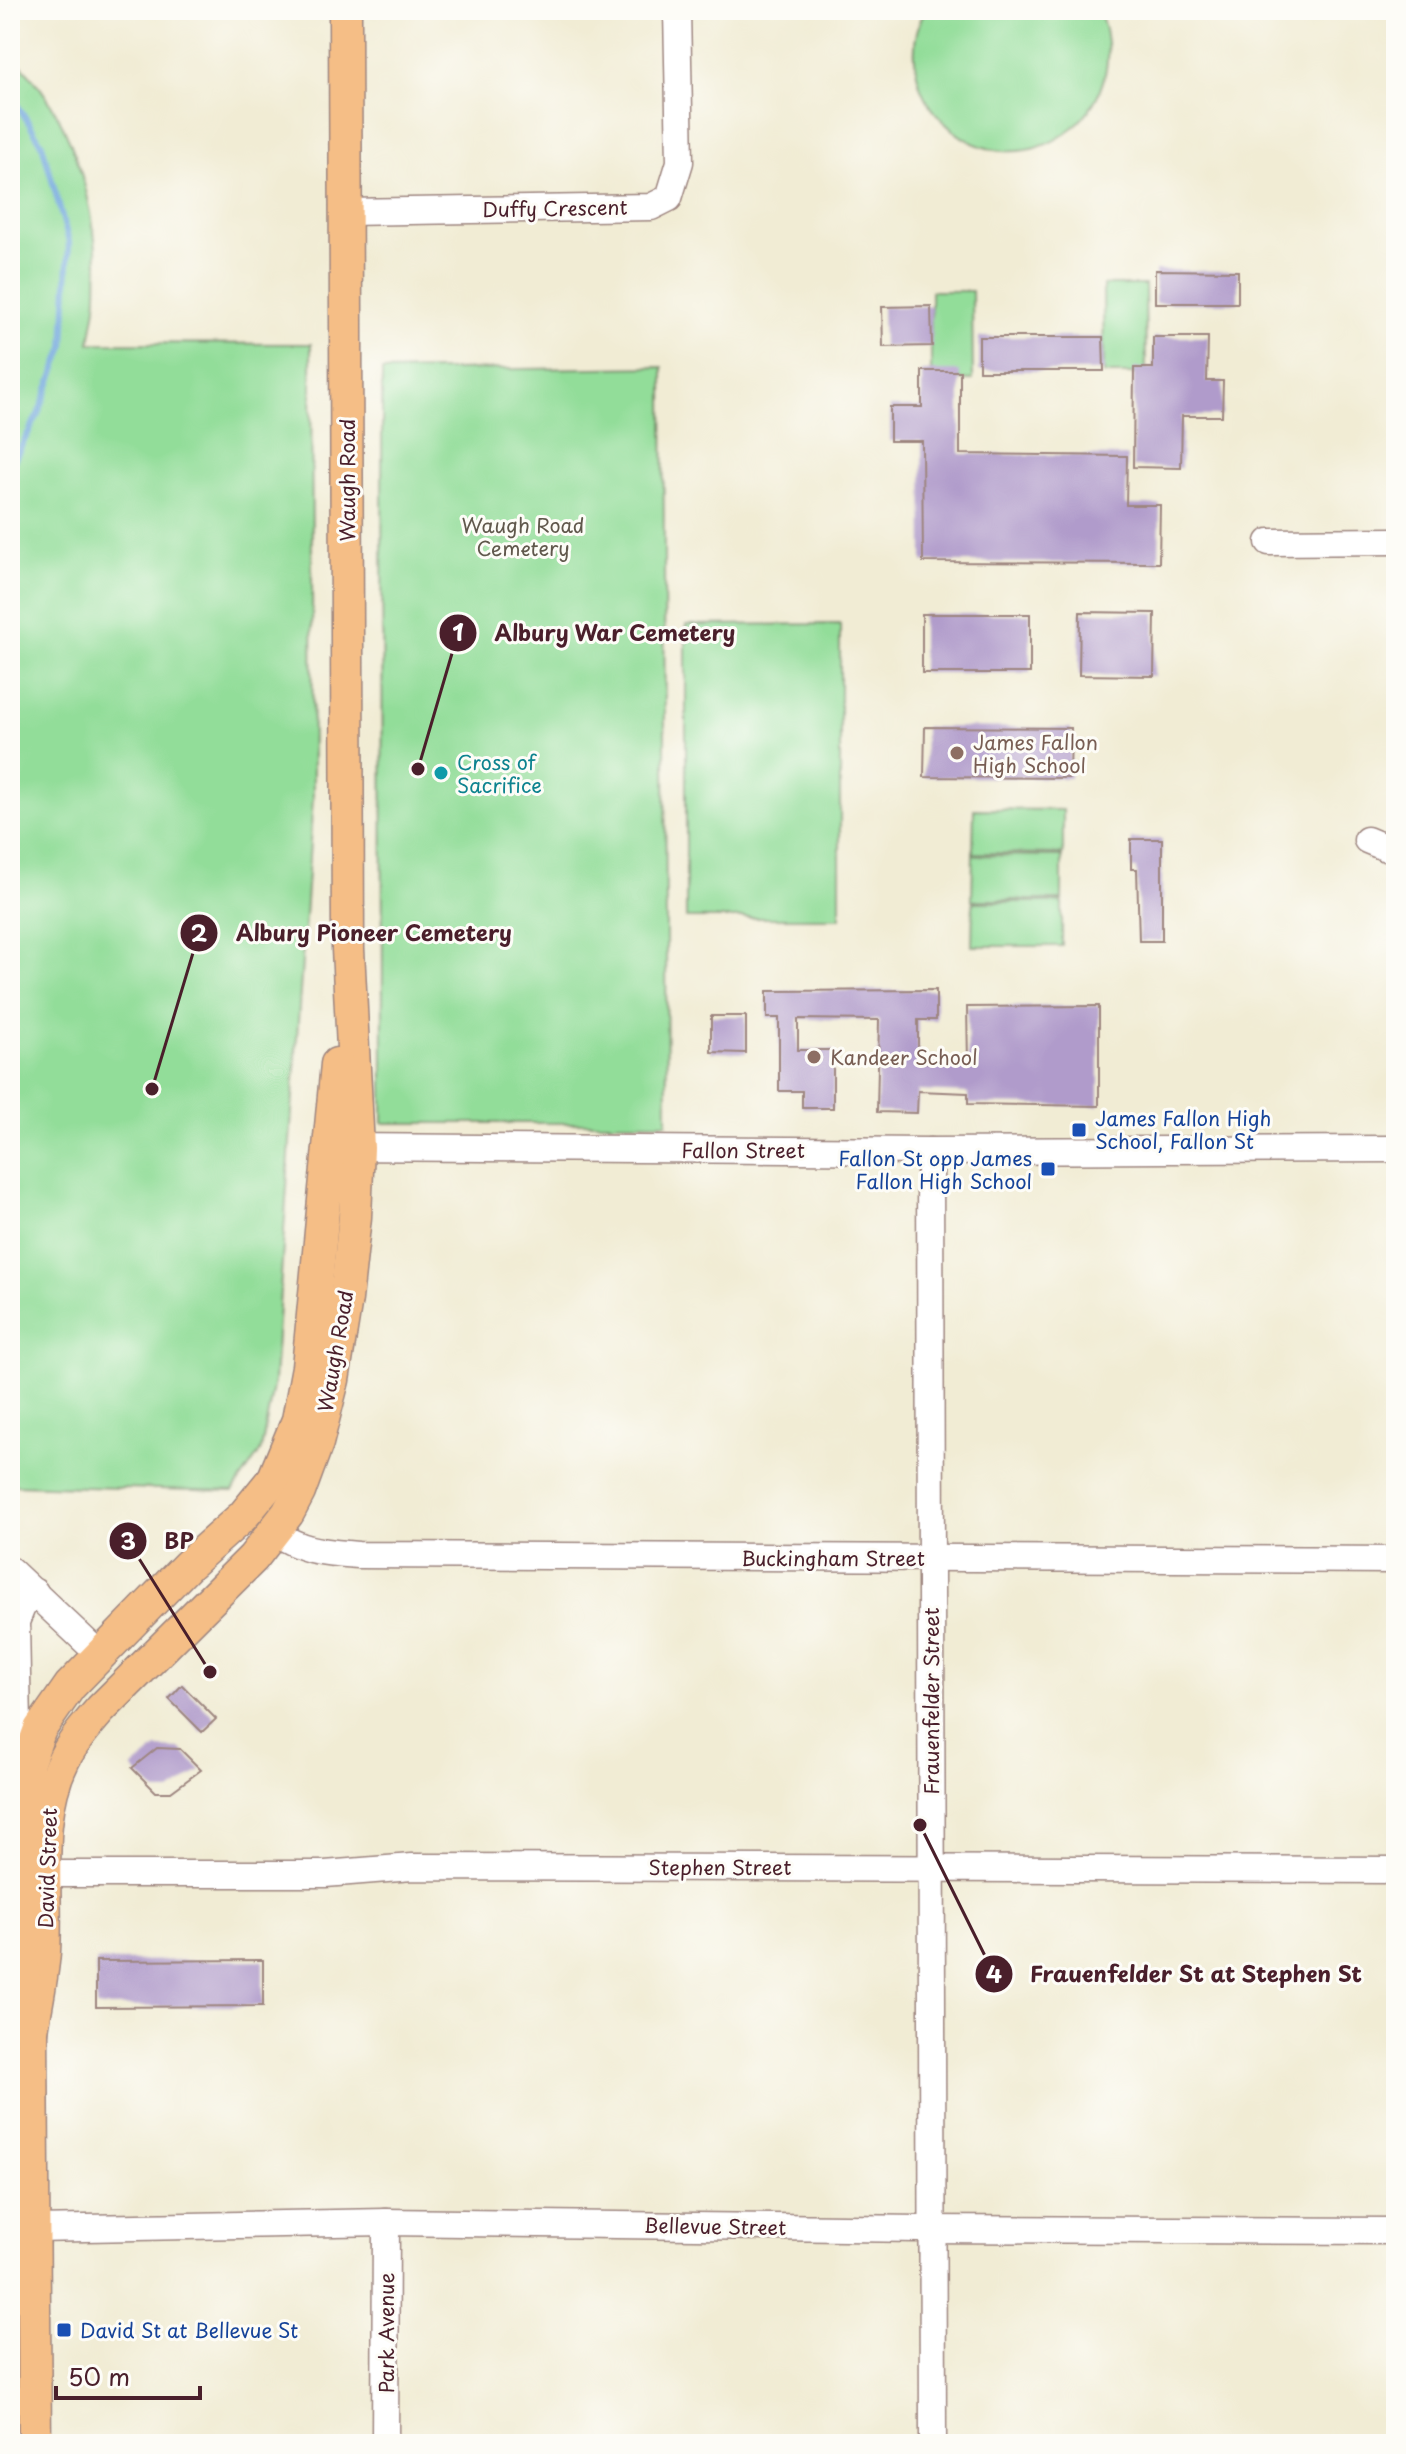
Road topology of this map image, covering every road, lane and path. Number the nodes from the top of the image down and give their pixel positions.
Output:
1 (345, 10) edge
2 (677, 10) edge
3 (346, 212) junction
4 (1396, 541) edge
5 (1269, 542) dead end
6 (1367, 840) dead end
7 (1396, 852) edge
8 (344, 1147) junction
9 (1396, 1149) edge
10 (930, 1151) junction
11 (274, 1532) junction
12 (930, 1558) junction
13 (1396, 1560) edge
14 (10, 1570) edge
15 (35, 1592) junction
16 (99, 1654) junction
17 (128, 1682) junction
18 (20, 1807) junction
19 (933, 1868) junction
20 (1396, 1870) edge
21 (44, 1874) junction
22 (16, 1963) edge
23 (32, 2031) junction
24 (386, 2222) junction
25 (35, 2229) junction
26 (931, 2229) junction
27 (1396, 2231) edge
28 (35, 2444) edge
29 (385, 2444) edge
30 (933, 2444) edge

1 - 3 main road, Waugh Road
2 - 3 street, Duffy Crescent
3 - 8 main road, Waugh Road
4 - 5 street
6 - 7 street
8 - 10 street, Fallon Street
8 - 11 main road, Waugh Road
8 - 16 main road, Waugh Road
9 - 10 street, Fallon Street
10 - 12 street, Frauenfelder Street
11 - 12 street, Buckingham Street
11 - 17 main road, Waugh Road
12 - 13 street, Buckingham Street
12 - 19 street, Frauenfelder Street
14 - 15 street
15 - 16 street
15 - 18 street
16 - 17 main road
16 - 18 main road, David Street
17 - 21 main road, David Street
18 - 22 main road, David Street
19 - 20 street, Stephen Street
19 - 21 street, Stephen Street
19 - 26 street, Frauenfelder Street
21 - 23 main road, David Street
22 - 23 main road, David Street
23 - 25 main road, David Street
24 - 25 street, Bellevue Street
24 - 26 street, Bellevue Street
24 - 29 street, Park Avenue
25 - 28 main road, David Street
26 - 27 street, Bellevue Street
26 - 30 street, Frauenfelder Street

